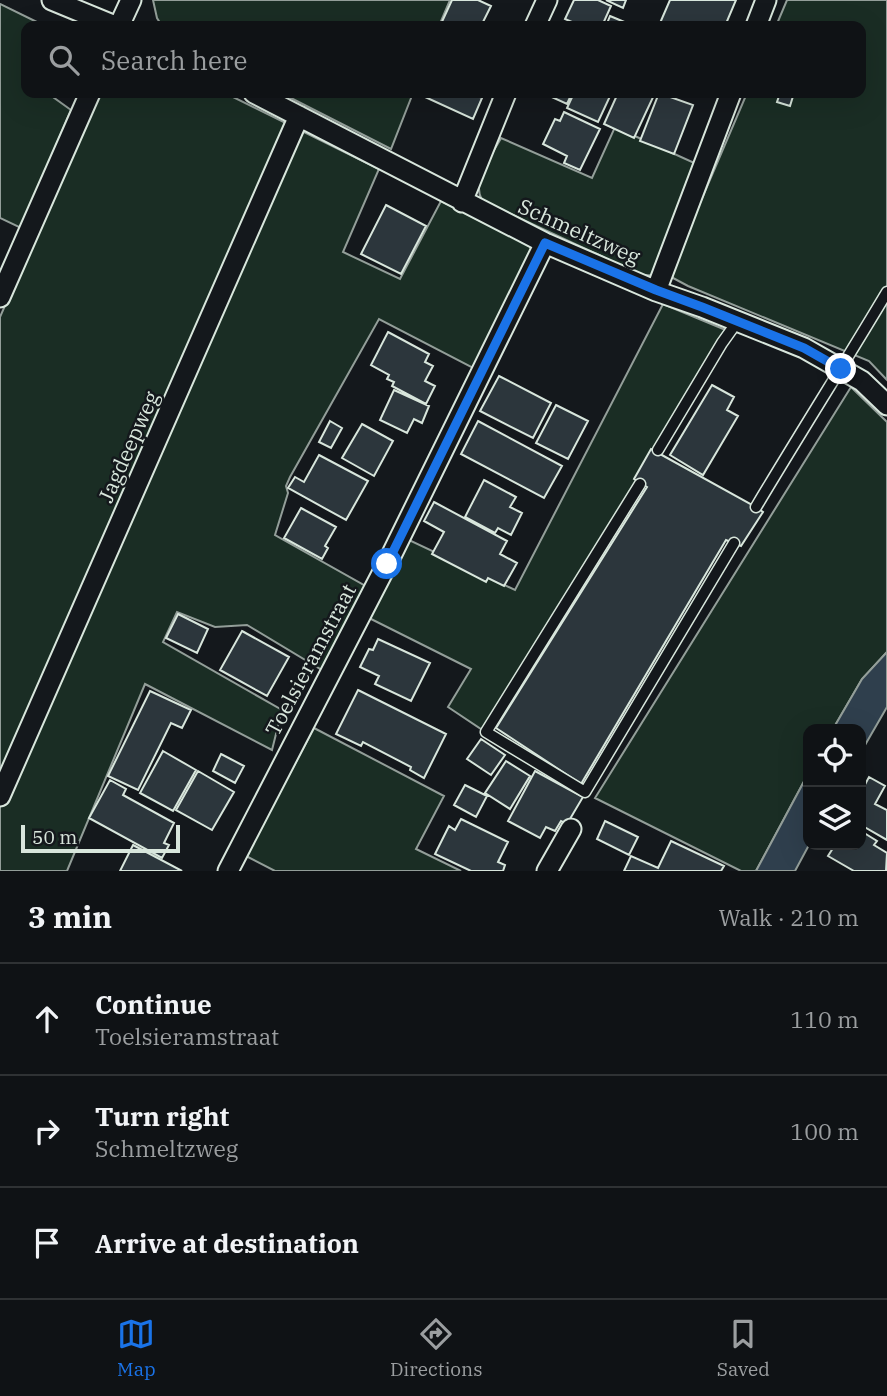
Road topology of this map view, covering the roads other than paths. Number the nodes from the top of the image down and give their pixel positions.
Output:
1 (52, 0) edge
2 (131, 0) edge
3 (547, 0) edge
4 (766, 0) edge
5 (104, 21) edge
6 (120, 21) edge
7 (537, 21) edge
8 (758, 21) edge
9 (88, 98) edge
10 (264, 98) edge
11 (504, 98) edge
12 (729, 98) edge
13 (299, 116) junction
14 (462, 202) junction
15 (545, 243) junction
16 (656, 290) junction
17 (887, 292) edge
18 (0, 297) edge
19 (737, 322) junction
20 (841, 369) junction
21 (887, 405) edge
22 (658, 450) dead end
23 (640, 484) dead end
24 (756, 507) dead end
25 (734, 543) dead end
26 (0, 796) edge
27 (571, 829) dead end
28 (228, 871) edge
29 (547, 871) edge

1 - 5 street
2 - 6 street
3 - 7 street
4 - 8 street
9 - 18 street
10 - 13 street, Schmeltzweg
11 - 14 street
12 - 16 street
13 - 14 street, Schmeltzweg
13 - 26 street, Jagdeepweg
14 - 15 street, Schmeltzweg
15 - 16 street, Schmeltzweg
15 - 28 street, Toelsieramstraat
16 - 19 street, Schmeltzweg
17 - 20 lane
19 - 20 street, Schmeltzweg
19 - 22 lane
20 - 21 street, Schmeltzweg
20 - 24 lane
23 - 25 lane
27 - 29 street

